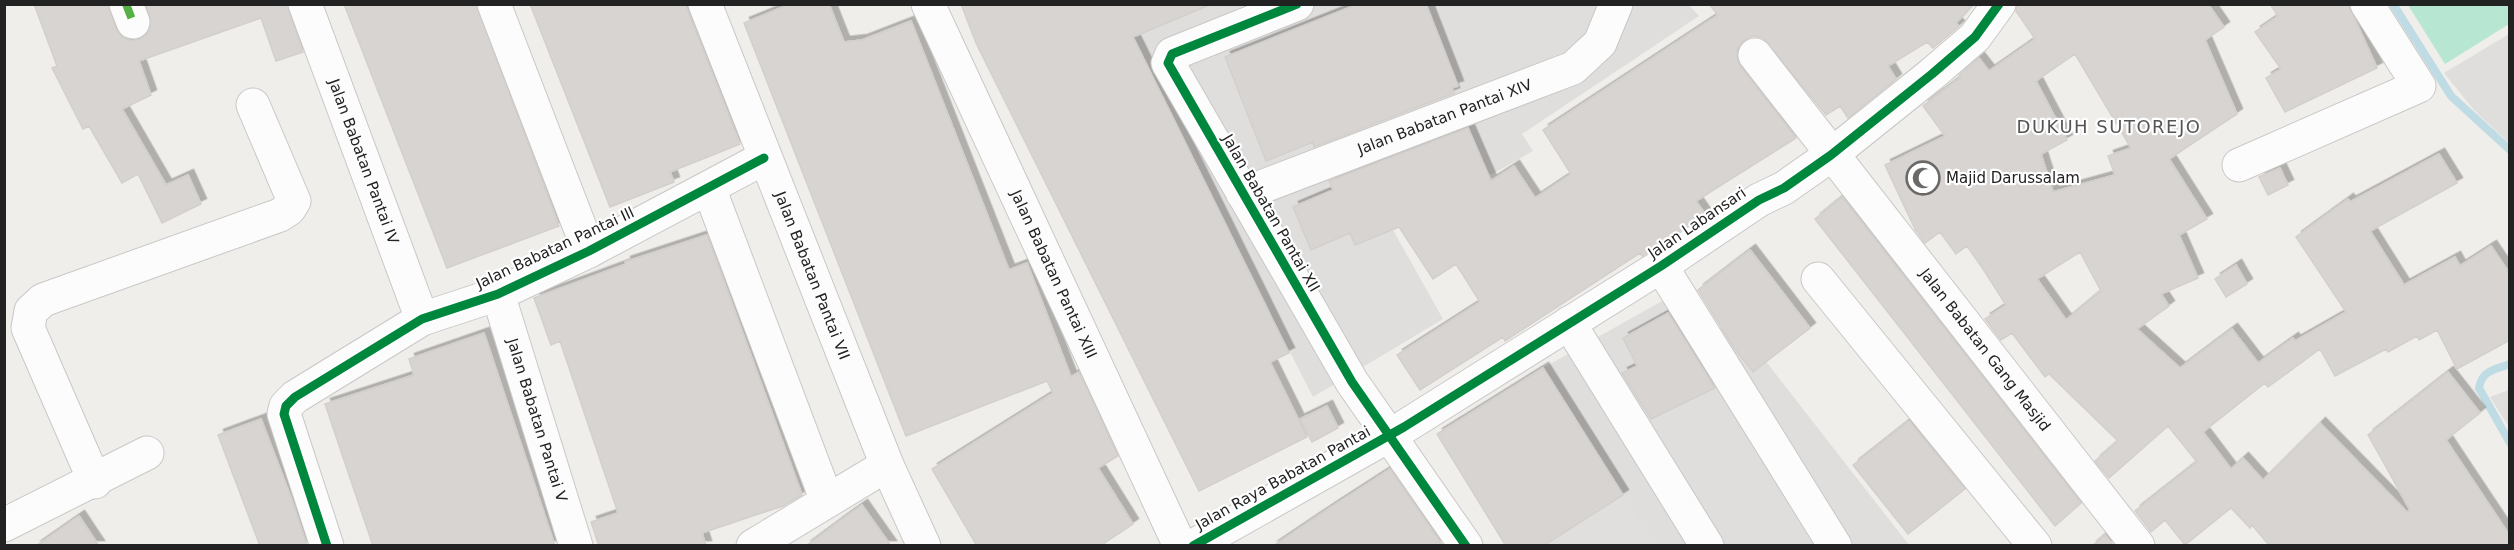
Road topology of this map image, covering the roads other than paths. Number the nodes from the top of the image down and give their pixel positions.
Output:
1 (305, 4) edge
2 (494, 4) edge
3 (928, 4) edge
4 (1297, 4) edge
5 (1616, 4) edge
6 (1998, 4) edge
7 (2367, 4) edge
8 (710, 6) edge
9 (1755, 55) dead end
10 (253, 105) dead end
11 (1831, 155) junction
12 (764, 158) junction
13 (2239, 165) dead end
14 (709, 188) junction
15 (1244, 194) junction
16 (589, 251) junction
17 (1660, 266) junction
18 (1818, 279) dead end
19 (498, 294) junction
20 (422, 319) junction
21 (1569, 323) junction
22 (1388, 437) junction
23 (147, 453) dead end
24 (887, 465) junction
25 (95, 482) junction
26 (827, 501) junction
27 (4, 525) edge
28 (327, 546) edge
29 (576, 546) edge
30 (753, 546) edge
31 (924, 546) edge
32 (1180, 546) edge
33 (1193, 546) edge
34 (1466, 546) edge
35 (1707, 546) edge
36 (1835, 546) edge
37 (2035, 546) edge
38 (2138, 546) edge

1 - 20 street, Jalan Babatan Pantai IV
2 - 16 street
3 - 32 street, Jalan Babatan Pantai XIII
4 - 15 street, Jalan Babatan Pantai XII
5 - 15 street, Jalan Babatan Pantai XIV
6 - 11 street, Jalan Labansari
7 - 13 street
8 - 12 street, Jalan Babatan Pantai VII
9 - 11 street, Jalan Babatan Gang Masjid
10 - 25 street
11 - 17 street, Jalan Labansari
11 - 38 street, Jalan Babatan Gang Masjid
12 - 14 street, Jalan Babatan Pantai Ill
12 - 24 street, Jalan Babatan Pantai VII
14 - 16 street, Jalan Babatan Pantai Ill
14 - 26 street
15 - 22 street, Jalan Babatan Pantai XII
16 - 19 street, Jalan Babatan Pantai Ill
17 - 21 street, Jalan Labansari
17 - 36 street
18 - 37 street
19 - 20 street, Jalan Babatan Pantai Ill
19 - 29 street, Jalan Babatan Pantai V
20 - 28 street, Jalan Babatan Pantai Ill
21 - 22 street, Jalan Labansari
21 - 35 street
22 - 33 street, Jalan Raya Babatan Pantai
22 - 34 street, Jalan Babatan Pantai XII
23 - 25 street
24 - 26 street
24 - 31 street, Jalan Babatan Pantai VII
25 - 27 street
26 - 30 street

